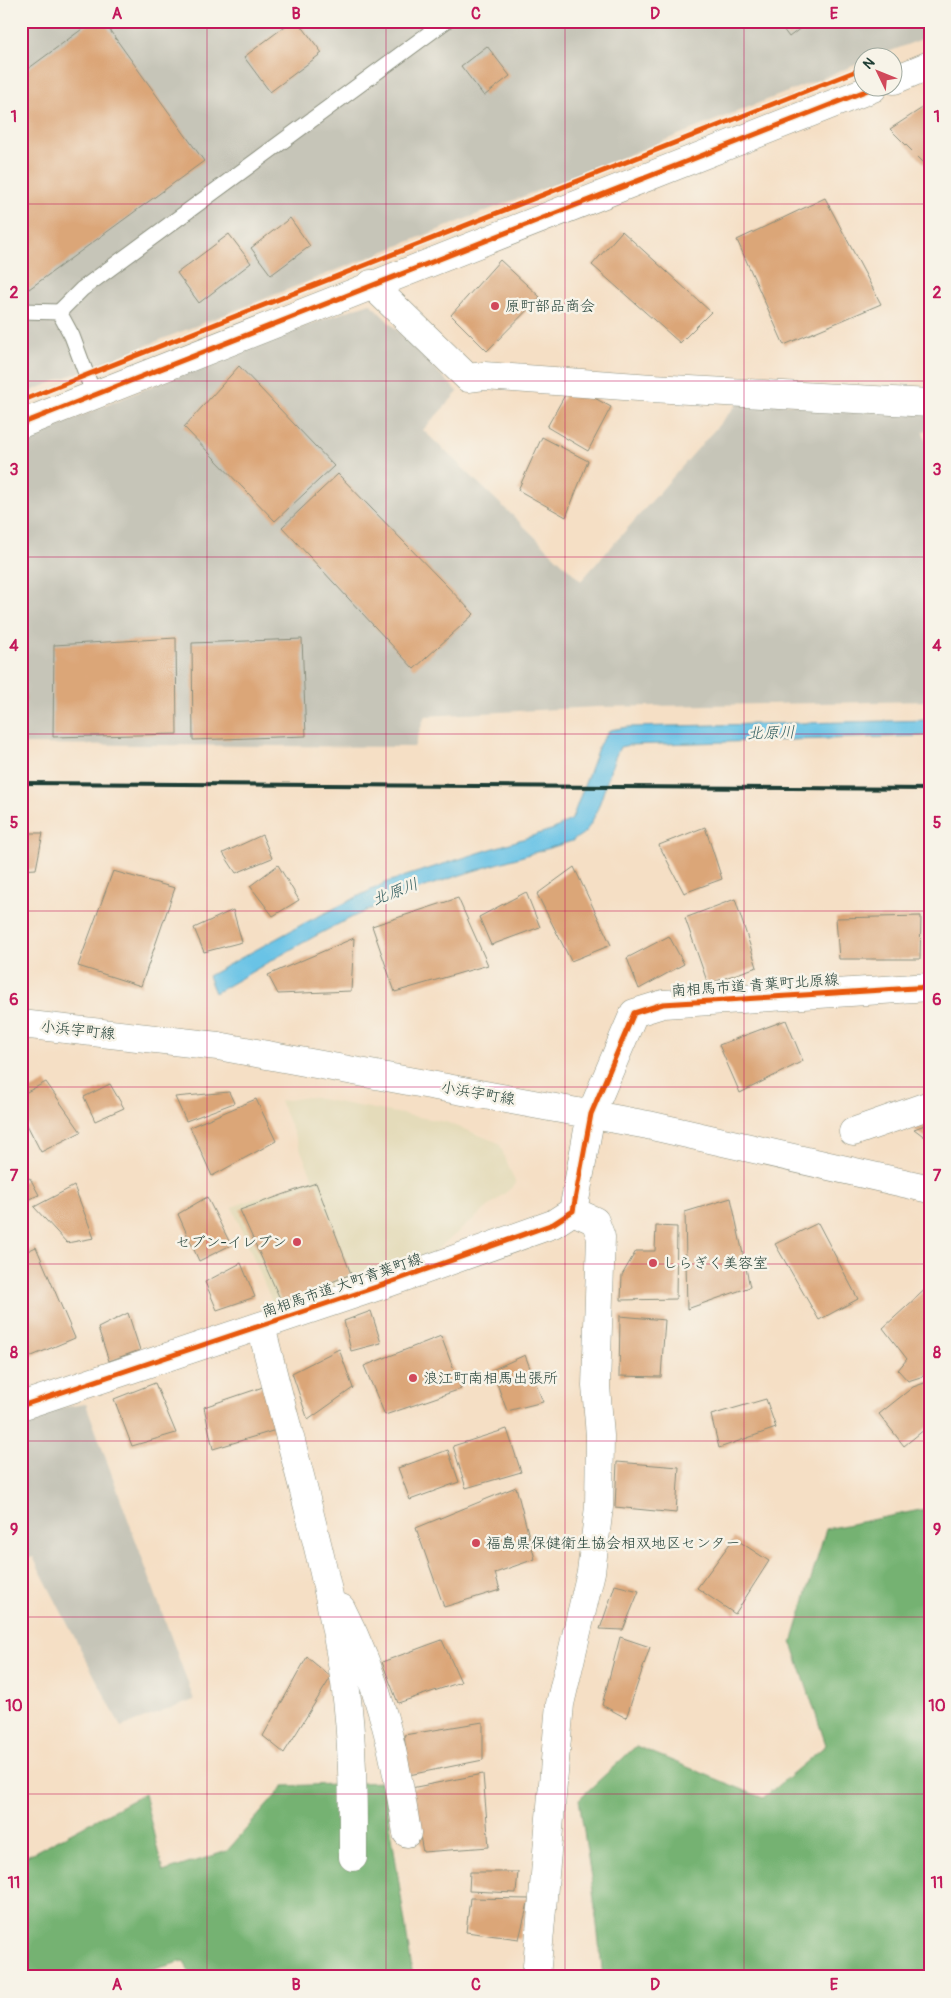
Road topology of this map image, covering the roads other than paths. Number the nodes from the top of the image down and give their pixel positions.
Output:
1 (446, 21) edge
2 (930, 65) edge
3 (904, 76) edge
4 (854, 95) edge
5 (371, 284) junction
6 (21, 311) edge
7 (59, 312) junction
8 (94, 395) junction
9 (930, 403) edge
10 (21, 424) edge
11 (930, 987) edge
12 (21, 1024) edge
13 (930, 1105) edge
14 (591, 1114) junction
15 (853, 1132) dead end
16 (930, 1189) edge
17 (573, 1211) junction
18 (261, 1326) junction
19 (21, 1406) edge
20 (325, 1578) junction
21 (407, 1833) dead end
22 (353, 1857) dead end
23 (536, 1977) edge

1 - 7 lane
2 - 3 street
4 - 5 street
5 - 8 street
5 - 9 street
6 - 7 lane
7 - 8 lane
8 - 10 street
11 - 14 street, 南相馬市道 青葉町北原線
12 - 14 street, 小浜字町線
13 - 15 street
14 - 16 street, 小浜字町線
14 - 17 street
17 - 18 street, 南相馬市道 大町青葉町線
17 - 23 street
18 - 19 street, 南相馬市道 大町青葉町線
18 - 20 street
20 - 21 street
20 - 22 street

